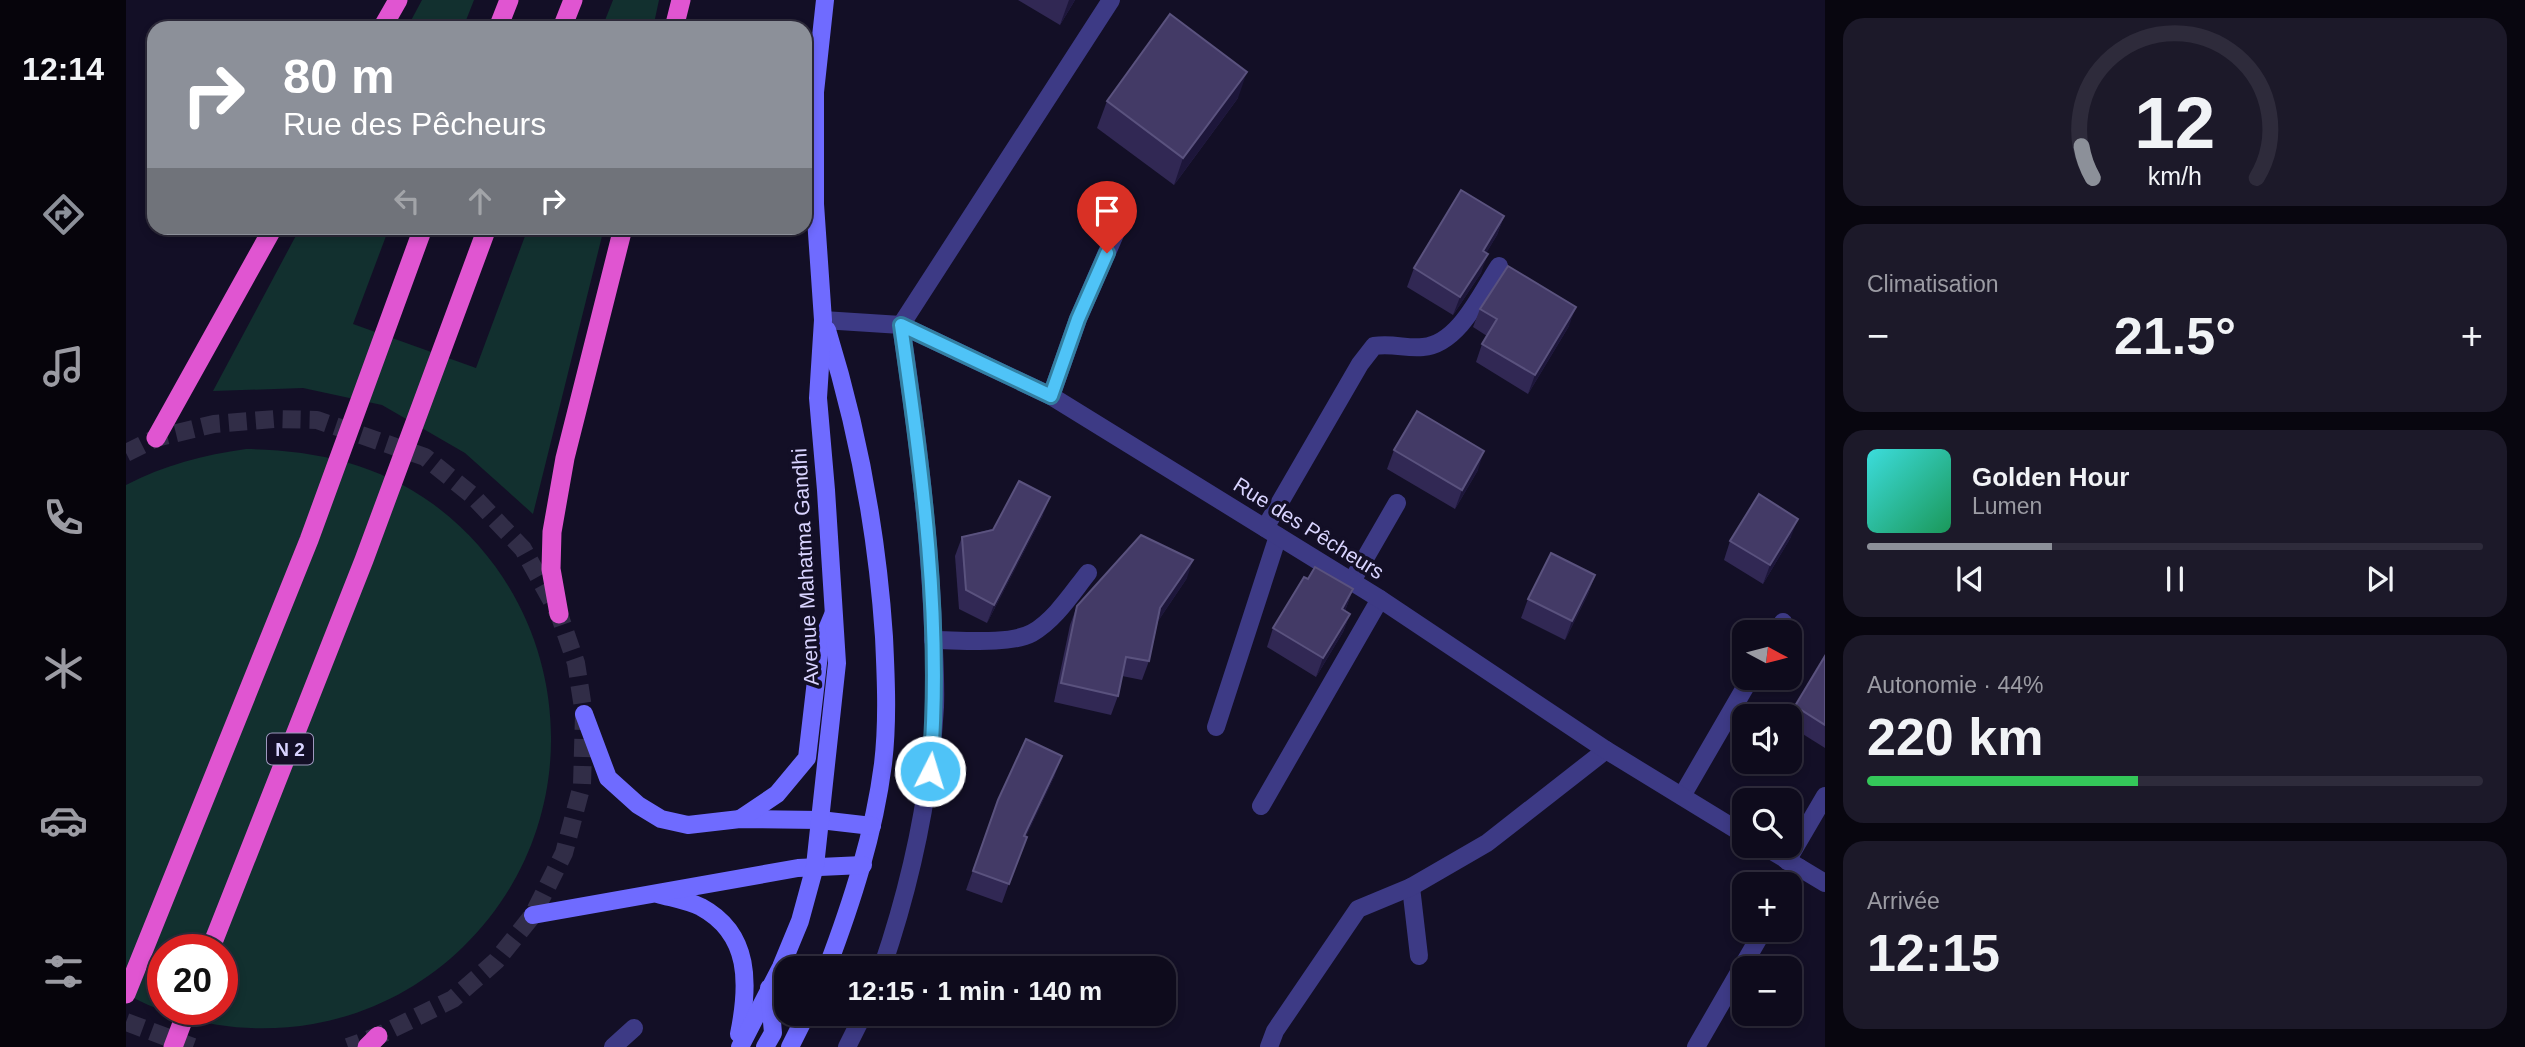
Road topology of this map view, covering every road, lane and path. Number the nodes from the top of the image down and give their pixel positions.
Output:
1 (398, 0) edge
2 (509, 0) edge
3 (573, 0) edge
4 (681, 0) edge
5 (825, 0) edge
6 (1111, 0) edge
7 (386, 21) edge
8 (501, 21) edge
9 (565, 21) edge
10 (676, 21) edge
11 (1126, 209) dead end
12 (269, 235) edge
13 (420, 235) edge
14 (485, 235) edge
15 (621, 235) edge
16 (1499, 265) dead end
17 (823, 320) junction
18 (901, 325) junction
19 (1051, 396) junction
20 (156, 438) dead end
21 (1397, 503) dead end
22 (1271, 532) junction
23 (1088, 573) dead end
24 (1352, 581) junction
25 (1380, 599) junction
26 (834, 613) junction
27 (559, 614) dead end
28 (933, 640) junction
29 (1743, 690) edge
30 (584, 715) dead end
31 (1216, 727) dead end
32 (1606, 750) junction
33 (1682, 796) junction
34 (1825, 796) edge
35 (1261, 806) dead end
36 (740, 819) junction
37 (820, 820) junction
38 (872, 826) junction
39 (1732, 827) edge
40 (1783, 858) edge
41 (863, 864) junction
42 (1794, 865) junction
43 (815, 866) junction
44 (1793, 872) edge
45 (1825, 883) edge
46 (1411, 887) junction
47 (652, 892) junction
48 (533, 915) dead end
49 (217, 934) edge
50 (1757, 942) edge
51 (831, 956) edge
52 (886, 956) edge
53 (1419, 956) dead end
54 (769, 988) junction
55 (126, 994) edge
56 (181, 1025) edge
57 (800, 1026) edge
58 (858, 1026) edge
59 (634, 1028) dead end
60 (173, 1047) edge
61 (613, 1047) edge
62 (738, 1047) edge
63 (765, 1047) edge
64 (790, 1047) edge
65 (847, 1047) edge
66 (1269, 1047) edge
67 (1696, 1047) edge

1 - 7 highway
2 - 8 highway
3 - 9 highway
4 - 10 highway
5 - 17 main road, Avenue Mahatma Gandhi
6 - 18 street
11 - 19 street
12 - 20 highway
13 - 55 highway
14 - 49 highway, N 2
15 - 27 highway
16 - 22 street
17 - 18 street, Rue des Pêcheurs
17 - 26 main road, Avenue Mahatma Gandhi
17 - 38 main road, Avenue Mahatma Gandhi
18 - 19 street, Rue des Pêcheurs
18 - 28 street
19 - 22 street, Rue des Pêcheurs
21 - 24 street
22 - 24 street, Rue des Pêcheurs
22 - 31 street
23 - 28 street
24 - 25 street, Rue des Pêcheurs
25 - 32 street, Rue des Pêcheurs
25 - 35 street
26 - 36 main road
26 - 37 main road, Avenue Mahatma Gandhi
28 - 52 street
29 - 33 street
30 - 36 main road
32 - 33 street, Rue des Pêcheurs
32 - 46 street
33 - 39 street, Rue des Pêcheurs
34 - 42 street
36 - 37 main road
37 - 38 main road
37 - 43 main road, Avenue Mahatma Gandhi
38 - 41 main road, Avenue Mahatma Gandhi
40 - 42 street
41 - 43 main road
41 - 51 main road, Avenue Mahatma Gandhi
42 - 44 street
42 - 45 street
43 - 47 main road
43 - 54 main road, Avenue Mahatma Gandhi
46 - 53 street
46 - 66 street
47 - 48 main road
47 - 62 main road
50 - 67 street
54 - 62 main road, Avenue Mahatma Gandhi
54 - 63 main road
56 - 60 highway
57 - 64 main road
58 - 65 street
59 - 61 street

